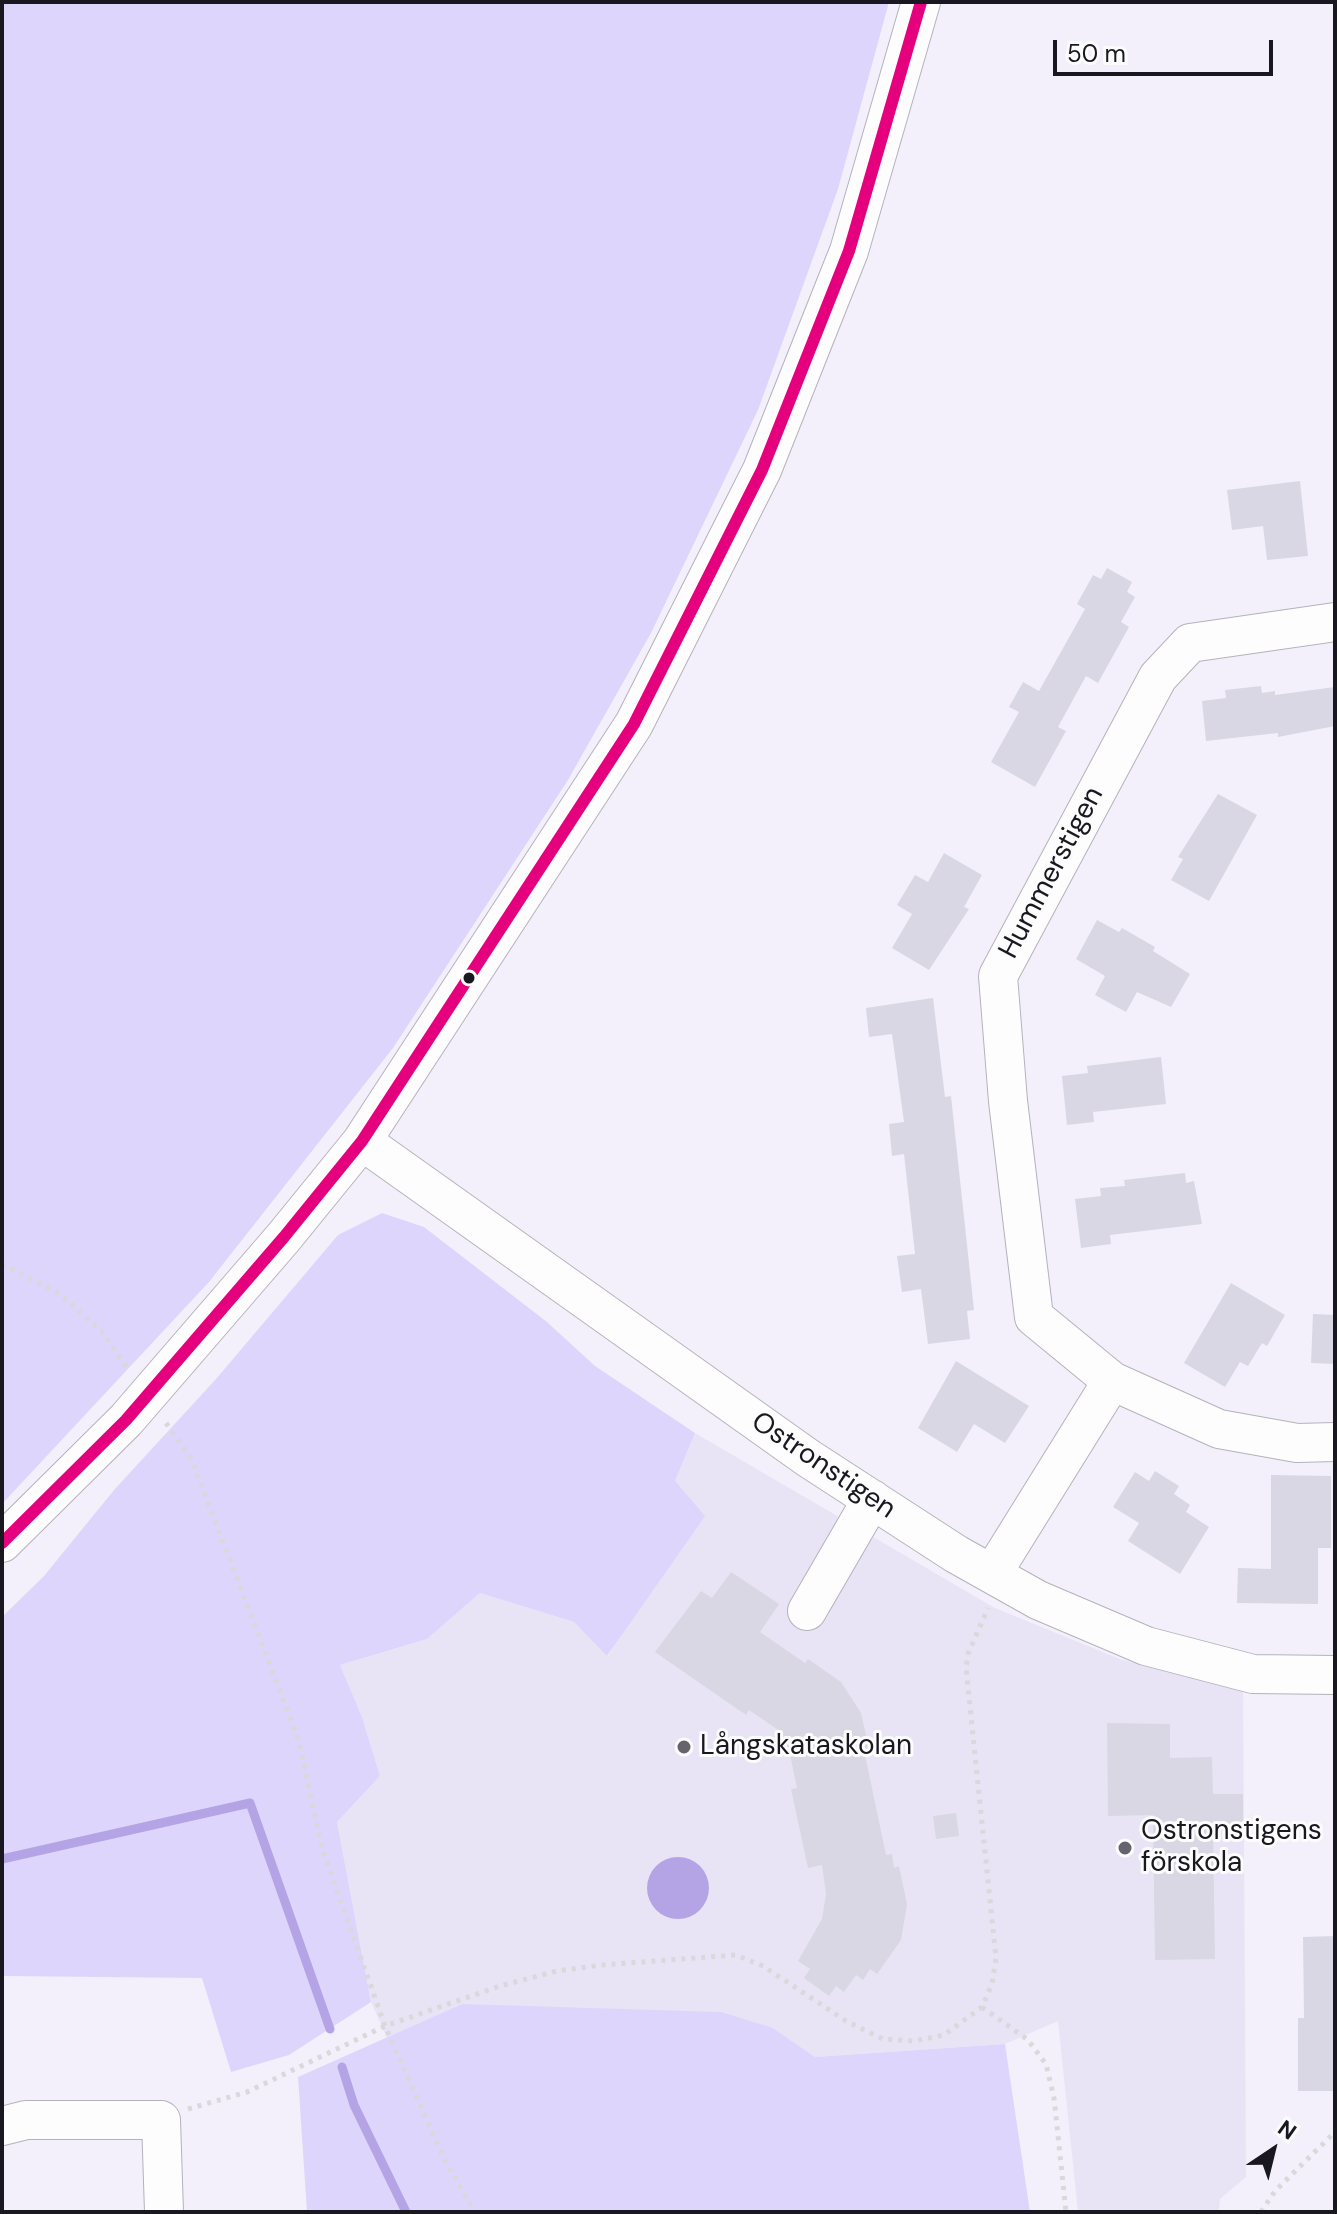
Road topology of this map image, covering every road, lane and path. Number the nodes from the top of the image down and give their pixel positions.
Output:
1 (921, 2) edge
2 (1335, 622) edge
3 (362, 1141) junction
4 (2, 1264) edge
5 (130, 1372) dead end
6 (1112, 1381) junction
7 (164, 1419) dead end
8 (1335, 1442) edge
9 (872, 1499) junction
10 (2, 1543) edge
11 (992, 1574) junction
12 (807, 1611) dead end
13 (1335, 1675) edge
14 (982, 2007) junction
15 (385, 2026) junction
16 (161, 2120) junction
17 (2, 2126) edge
18 (1335, 2132) edge
19 (164, 2212) edge
20 (475, 2212) edge
21 (1066, 2212) edge
22 (1261, 2212) edge

1 - 3 street
2 - 6 street, Hummerstigen
3 - 9 street, Ostronstigen
3 - 10 street
4 - 5 path
6 - 8 street, Hummerstigen
6 - 11 street
7 - 15 path
9 - 11 street, Ostronstigen
9 - 12 street
11 - 13 street, Ostronstigen
11 - 14 path
14 - 15 path
14 - 21 path
15 - 16 path
15 - 20 path
16 - 17 street
16 - 19 street
18 - 22 path

